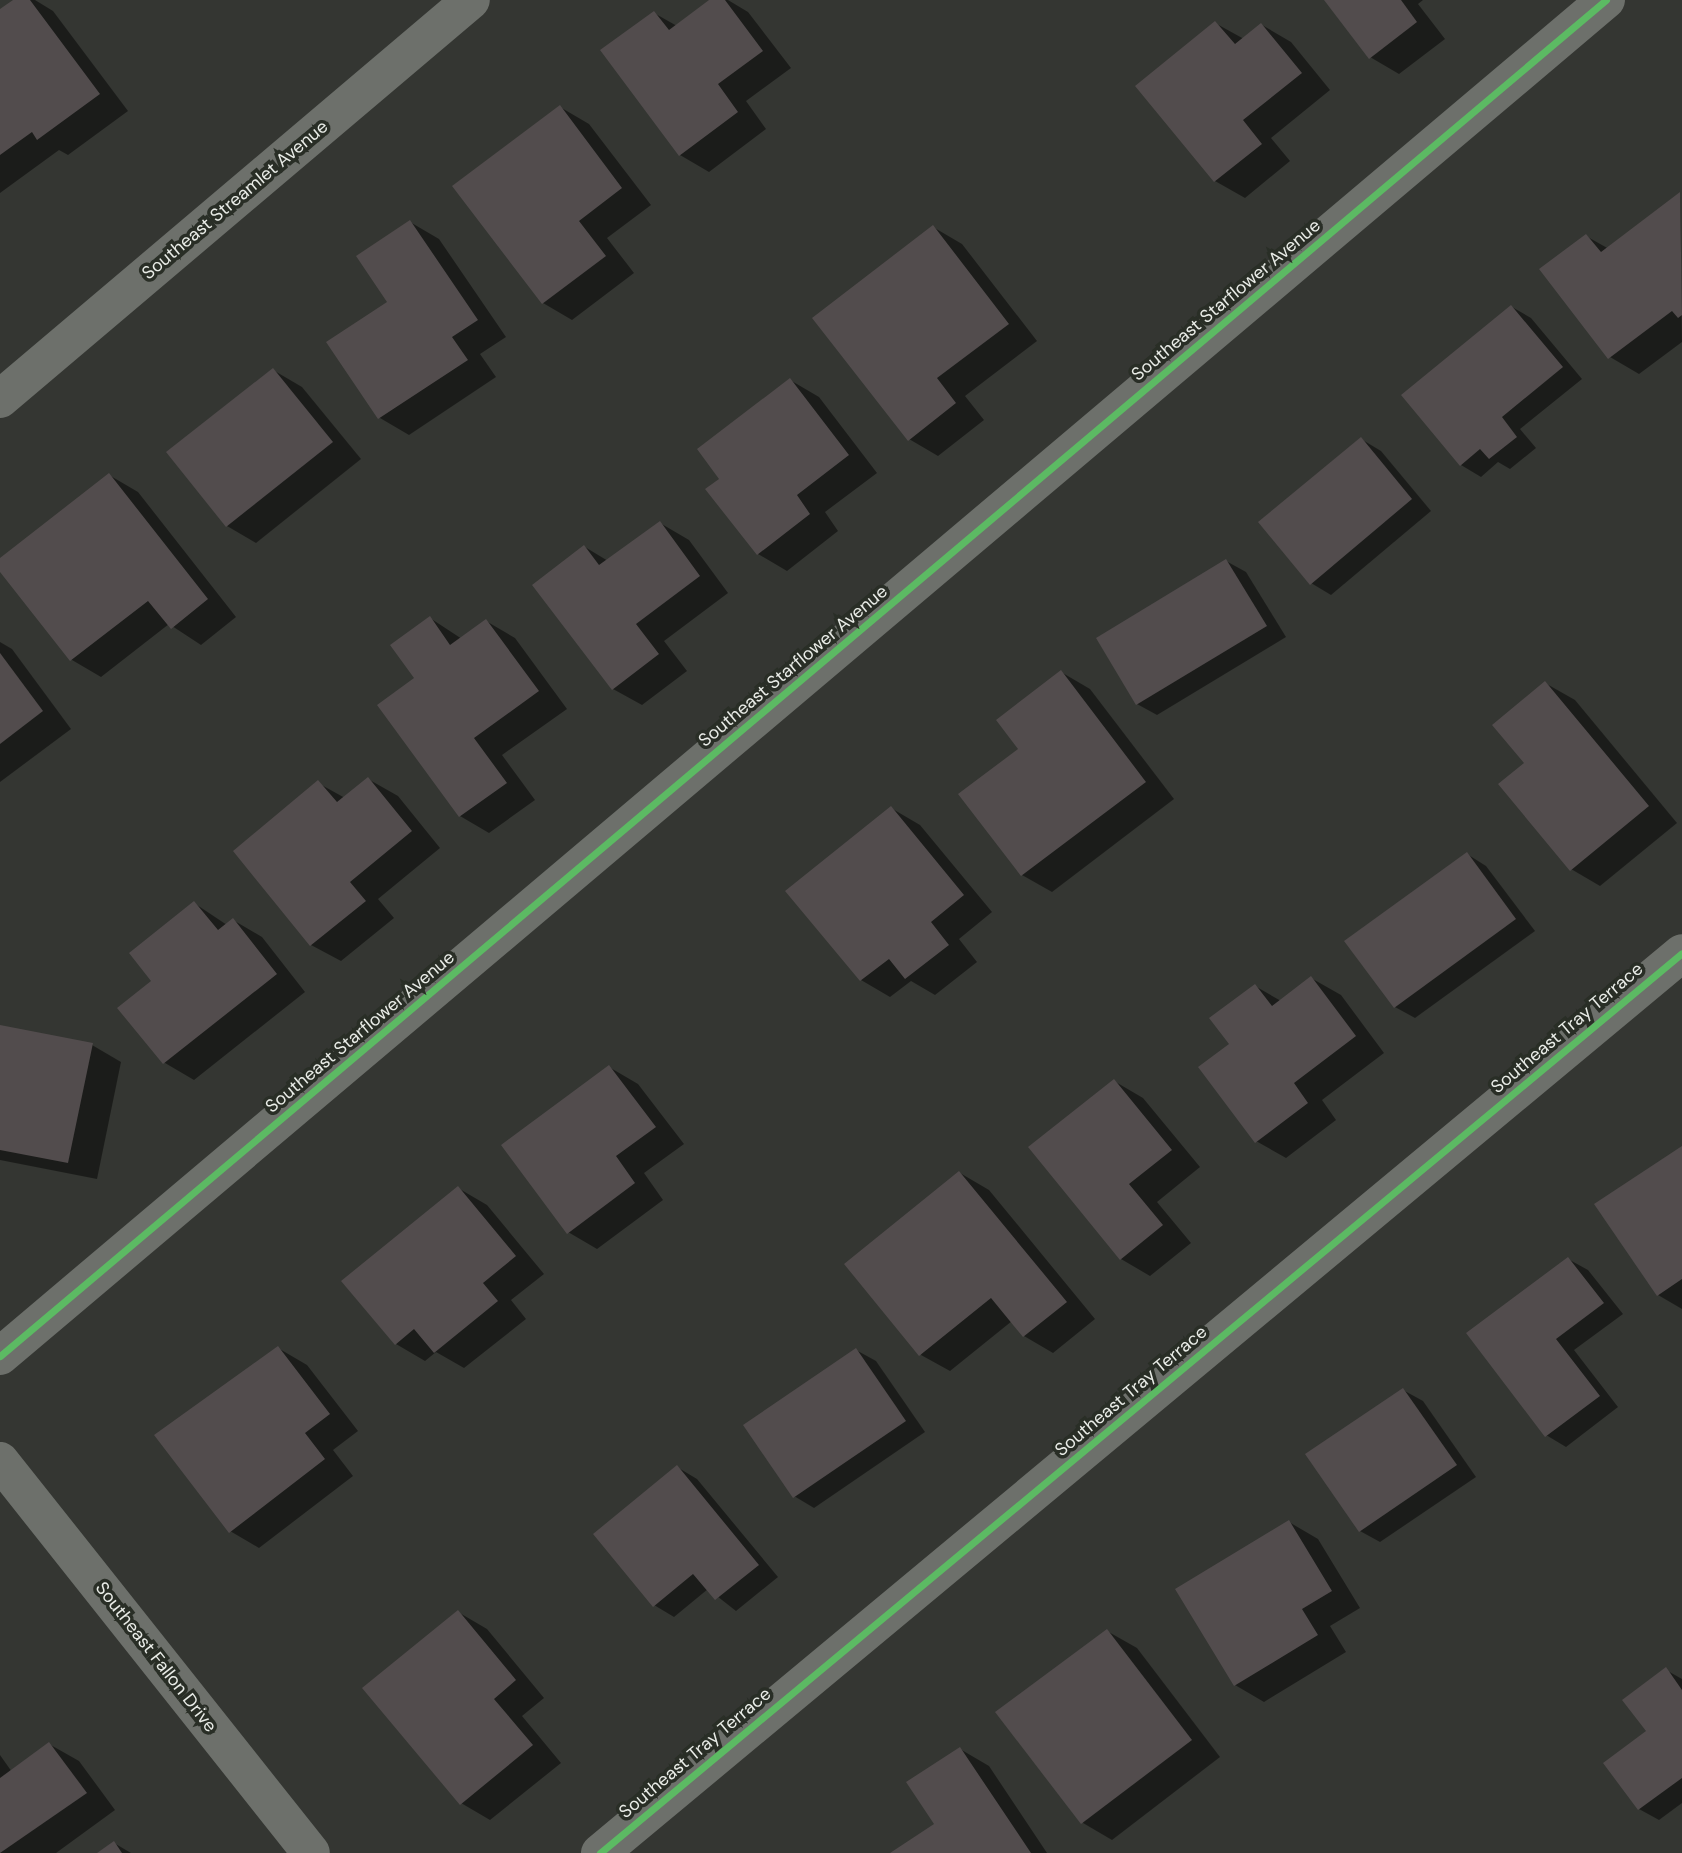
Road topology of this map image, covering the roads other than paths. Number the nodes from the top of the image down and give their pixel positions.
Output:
1 (471, 0) edge
2 (1606, 0) edge
3 (0, 400) edge
4 (1682, 953) edge
5 (0, 1356) edge
6 (0, 1461) edge
7 (311, 1853) edge
8 (600, 1853) edge

1 - 3 street, Southeast Streamlet Avenue
2 - 5 street, Southeast Starflower Avenue
4 - 8 street, Southeast Tray Terrace
6 - 7 street, Southeast Fallon Drive

